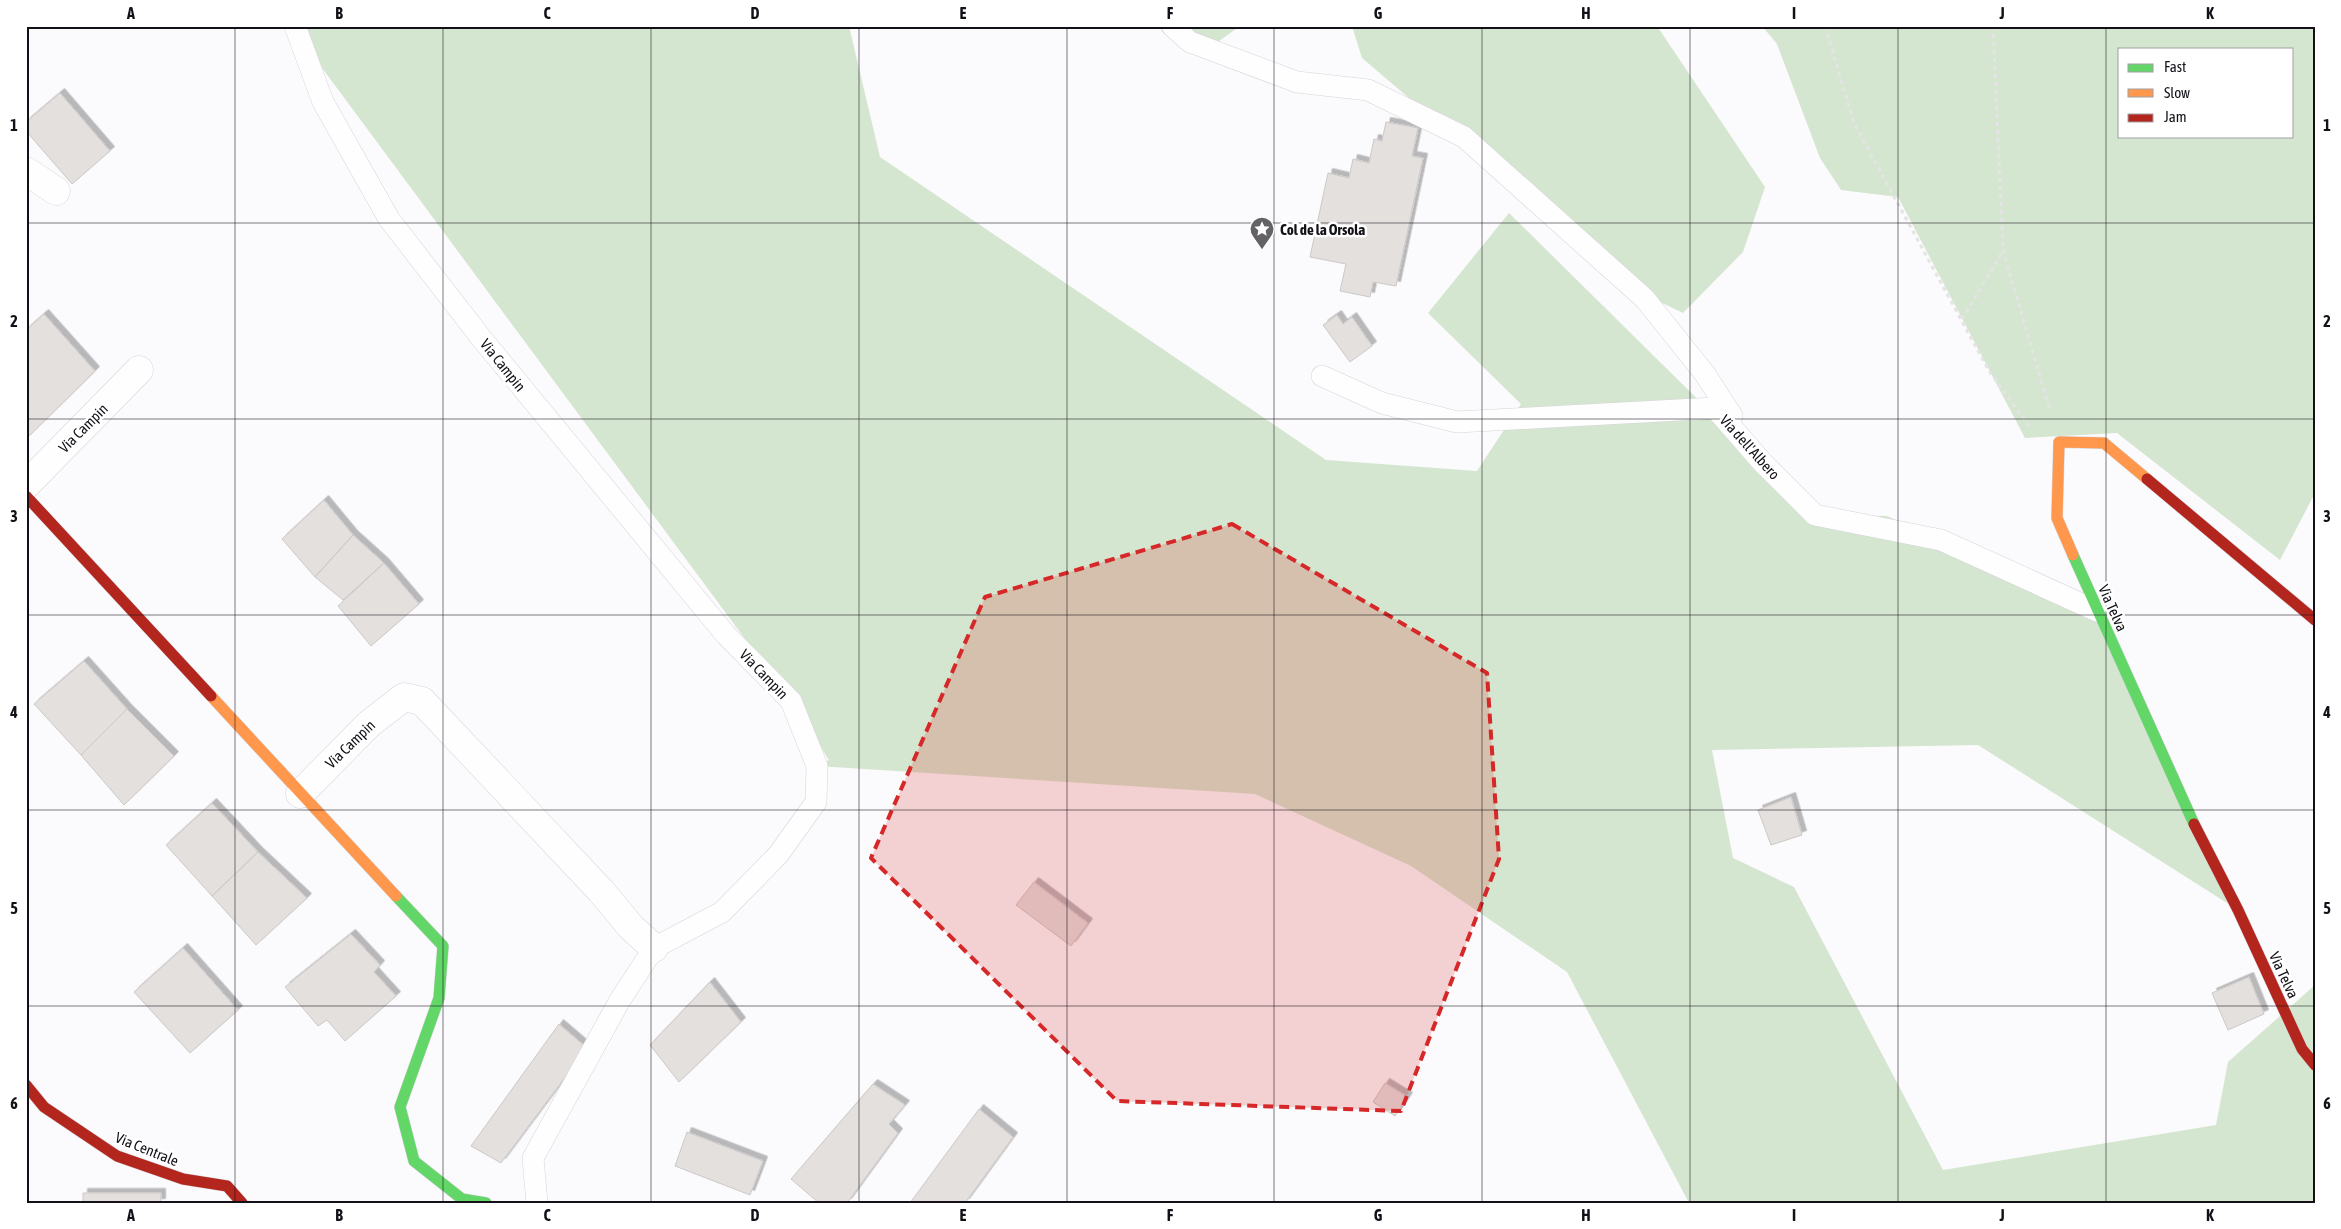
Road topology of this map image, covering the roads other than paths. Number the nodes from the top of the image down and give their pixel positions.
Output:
1 (295, 26) edge
2 (1172, 26) edge
3 (26, 171) edge
4 (56, 191) dead end
5 (140, 370) dead end
6 (1322, 376) dead end
7 (1762, 462) junction
8 (26, 485) edge
9 (26, 496) edge
10 (2097, 611) junction
11 (2315, 620) edge
12 (300, 794) junction
13 (654, 948) junction
14 (2315, 1065) edge
15 (26, 1086) edge
16 (242, 1203) edge
17 (486, 1203) edge
18 (537, 1203) edge

1 - 13 lane, Via Campin
2 - 7 lane
3 - 4 street
5 - 8 street, Via Campin
6 - 7 lane, Via dell'Albero
7 - 10 lane, Via dell'Albero
9 - 12 street
10 - 11 street, Via Telva
10 - 14 street, Via Telva
12 - 13 street, Via Campin
12 - 17 street
13 - 18 lane
15 - 16 street, Via Centrale

